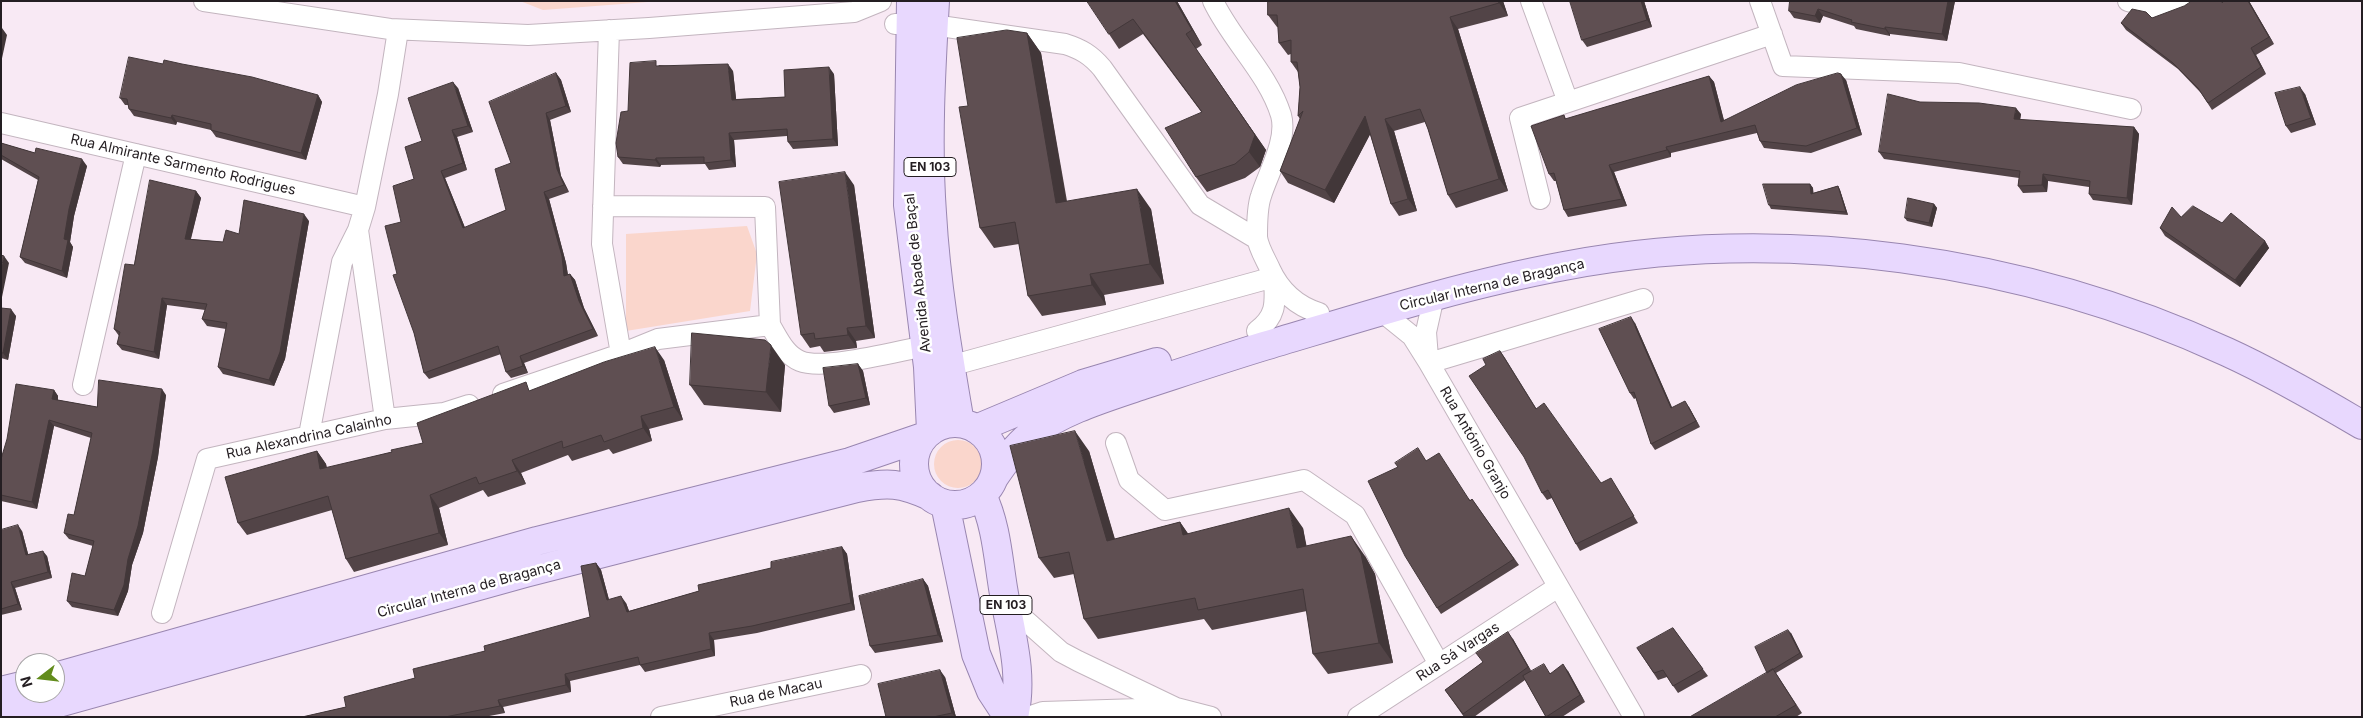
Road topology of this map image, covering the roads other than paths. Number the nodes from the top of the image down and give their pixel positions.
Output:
1 (204, 1) edge
2 (881, 1) edge
3 (1213, 1) edge
4 (1531, 1) edge
5 (1760, 1) edge
6 (2128, 1) edge
7 (2185, 1) edge
8 (854, 12) junction
9 (920, 12) edge
10 (398, 30) junction
11 (609, 30) junction
12 (1772, 34) junction
13 (1568, 102) junction
14 (2131, 109) dead end
15 (1, 123) edge
16 (136, 154) junction
17 (1540, 199) dead end
18 (603, 206) junction
19 (365, 207) junction
20 (358, 230) junction
21 (1257, 239) junction
22 (1274, 277) junction
23 (1434, 296) junction
24 (1643, 299) dead end
25 (1381, 311) junction
26 (1319, 314) junction
27 (770, 326) junction
28 (1257, 332) junction
29 (926, 346) junction
30 (621, 354) junction
31 (1429, 363) junction
32 (950, 366) junction
33 (83, 385) dead end
34 (2362, 408) edge
35 (385, 418) junction
36 (2362, 425) edge
37 (968, 426) junction
38 (927, 434) junction
39 (309, 435) junction
40 (1116, 443) dead end
41 (987, 487) junction
42 (938, 500) junction
43 (1558, 588) junction
44 (1003, 591) junction
45 (162, 613) dead end
46 (1439, 664) junction
47 (65, 674) edge
48 (861, 675) dead end
49 (15, 688) edge
50 (1, 691) edge
51 (1176, 708) junction
52 (8, 717) edge
53 (661, 717) edge
54 (1008, 717) edge
55 (1014, 717) edge
56 (1028, 717) edge
57 (1211, 717) edge
58 (1358, 717) edge
59 (1634, 717) edge

1 - 10 street
2 - 8 street
3 - 21 street
4 - 13 street
5 - 12 street
6 - 7 street
8 - 9 street
8 - 11 street
9 - 21 street
9 - 29 main road, Avenida Abade de Baçal / EN 103
9 - 32 main road, Avenida Abade de Baçal / EN 103
10 - 11 street
10 - 19 street
11 - 18 street
12 - 13 street
12 - 14 street
13 - 17 street
15 - 16 street, Rua Almirante Sarmento Rodrigues
16 - 19 street, Rua Almirante Sarmento Rodrigues
16 - 33 street
18 - 27 street
18 - 30 street
19 - 20 street
20 - 35 street
20 - 39 street
21 - 22 street
22 - 26 street
22 - 28 street
22 - 32 street
23 - 25 main road, Circular Interna de Bragança
23 - 31 street
23 - 36 main road, Circular Interna de Bragança
24 - 31 street
25 - 31 street, Rua António Granjo
25 - 41 main road, Circular Interna de Bragança
26 - 28 main road, Circular Interna de Bragança
26 - 34 main road, Circular Interna de Bragança
27 - 29 street
27 - 30 street, Rua Alexandrina Calainho
28 - 37 main road, Circular Interna de Bragança
29 - 38 main road, Avenida Abade de Baçal / EN 103
30 - 35 street, Rua Alexandrina Calainho
31 - 43 street, Rua António Granjo
32 - 37 main road, Avenida Abade de Baçal / EN 103
35 - 39 street, Rua Alexandrina Calainho
37 - 38 main road
37 - 41 main road, EN 103
38 - 42 main road, Avenida Abade de Baçal / EN 103
38 - 47 main road, Circular Interna de Bragança
39 - 45 street, Rua Alexandrina Calainho
40 - 46 street
41 - 42 main road
41 - 44 main road, EN 103
42 - 52 main road, Circular Interna de Bragança
42 - 54 main road, Avenida Abade de Baçal / EN 103
43 - 46 street, Rua Sá Vargas
43 - 59 street, Rua António Granjo
44 - 51 street
44 - 55 main road, EN 103
46 - 58 street, Rua Sá Vargas
48 - 53 street, Rua de Macau
49 - 50 main road
51 - 56 street
51 - 57 street

